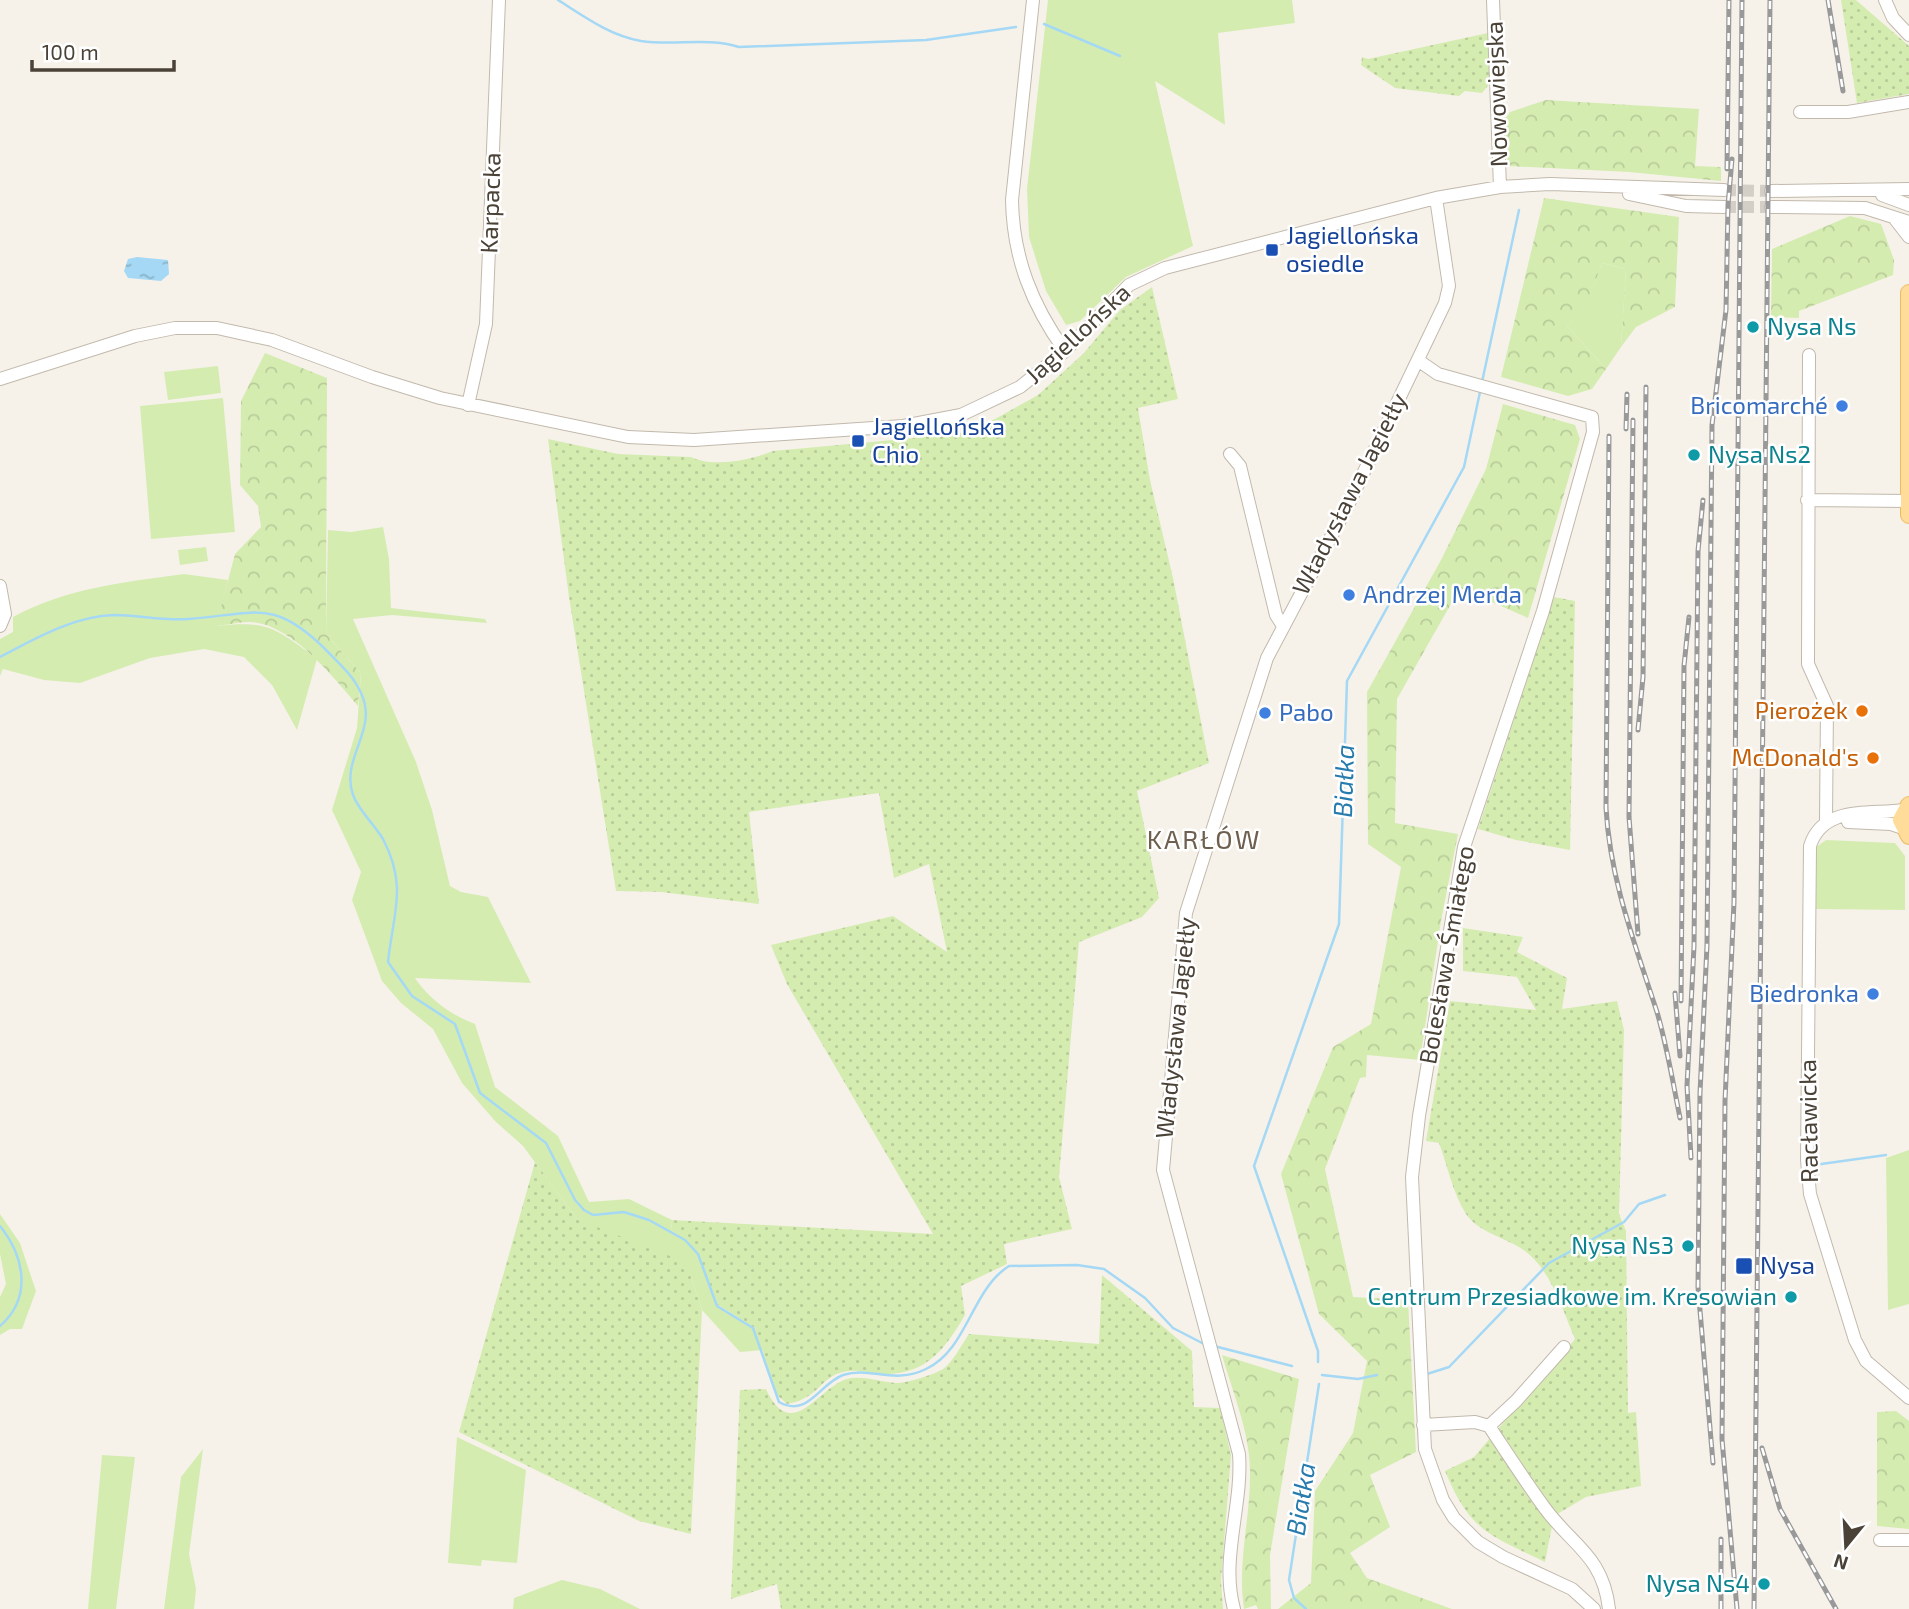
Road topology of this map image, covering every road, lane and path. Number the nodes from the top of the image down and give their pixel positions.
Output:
1 (499, 0) edge
2 (1033, 0) edge
3 (1493, 0) edge
4 (1885, 0) edge
5 (1909, 35) edge
6 (1909, 102) edge
7 (1800, 112) dead end
8 (1500, 187) junction
9 (1601, 188) junction
10 (1909, 189) edge
11 (1724, 190) tunnel mouth
12 (1771, 191) tunnel mouth
13 (1844, 191) junction
14 (1871, 192) junction
15 (1436, 198) junction
16 (1909, 205) edge
17 (1724, 207) tunnel mouth
18 (1771, 207) tunnel mouth
19 (1843, 207) junction
20 (1889, 214) junction
21 (1909, 222) edge
22 (1909, 237) edge
23 (1909, 293) edge
24 (1065, 351) junction
25 (1809, 355) dead end
26 (1419, 361) junction
27 (0, 379) edge
28 (468, 405) junction
29 (1230, 454) dead end
30 (1807, 500) junction
31 (1909, 501) edge
32 (1909, 515) edge
33 (0, 586) edge
34 (0, 626) edge
35 (1283, 626) junction
36 (1907, 808) edge
37 (1826, 820) junction
38 (1906, 832) edge
39 (1564, 1347) dead end
40 (1909, 1398) edge
41 (1423, 1424) junction
42 (1489, 1426) junction
43 (1909, 1540) edge
44 (1880, 1541) dead end
45 (1234, 1609) edge
46 (1594, 1609) edge
47 (1609, 1609) edge

1 - 28 street, Karpacka
2 - 24 street
3 - 8 street, Nowowiejska
4 - 5 street
6 - 7 street
8 - 9 street, Jagiellońska
8 - 15 street, Jagiellońska
9 - 11 street, Jagiellońska
9 - 17 street, Jagiellońska
10 - 14 street
12 - 13 street
13 - 14 street
13 - 19 street
14 - 16 street
15 - 24 street, Jagiellońska
15 - 26 street, Władysława Jagiełły
18 - 19 street
19 - 20 street
20 - 21 street
20 - 22 street
23 - 31 main road
24 - 28 street, Jagiellońska
25 - 30 street, Racławicka
26 - 35 street, Władysława Jagiełły
26 - 41 street, Bolesława Śmiałego
27 - 28 street, Jagiellońska
29 - 35 street
30 - 31 street
30 - 37 street, Racławicka
31 - 32 main road
33 - 34 street
35 - 45 street, Władysława Jagiełły
36 - 37 street
36 - 38 main road
37 - 38 street
37 - 40 street, Racławicka
39 - 42 street
41 - 42 street
41 - 46 street, Bolesława Śmiałego
42 - 47 street
43 - 44 street

